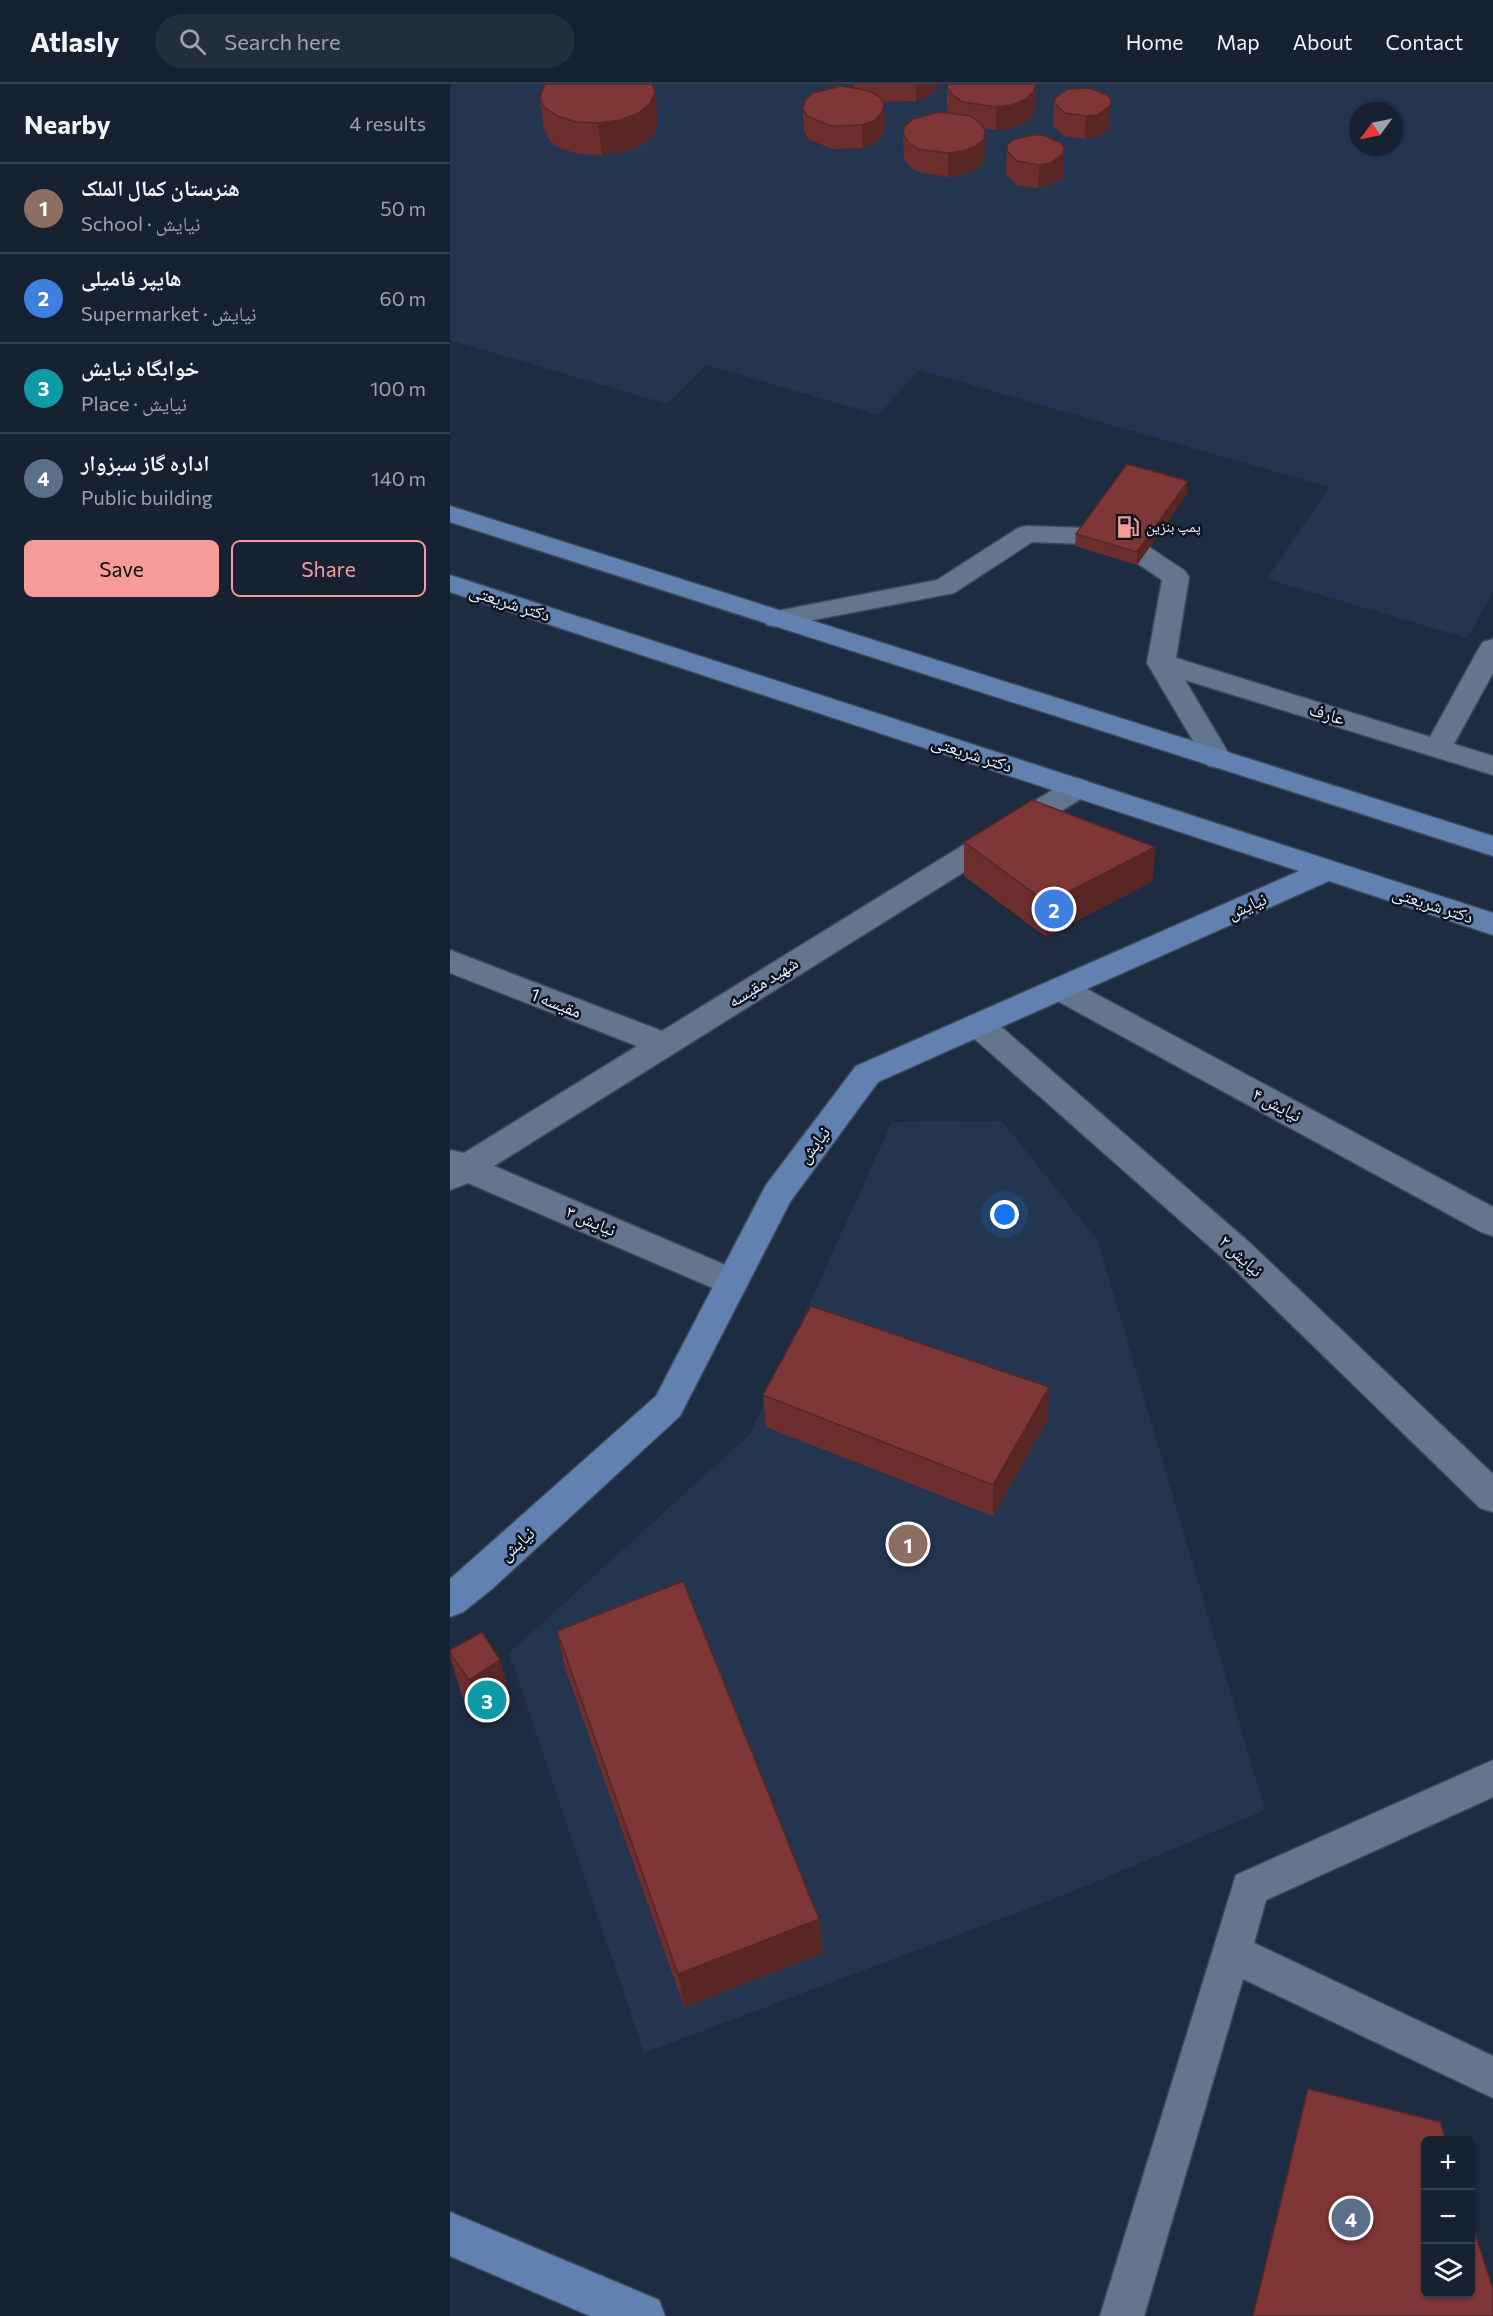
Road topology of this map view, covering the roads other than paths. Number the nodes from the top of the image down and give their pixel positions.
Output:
1 (450, 514) edge
2 (450, 583) edge
3 (777, 619) junction
4 (1493, 648) edge
5 (1161, 663) junction
6 (1437, 749) junction
7 (1218, 759) junction
8 (1493, 766) edge
9 (1077, 788) junction
10 (1493, 846) edge
11 (1328, 870) junction
12 (1493, 924) edge
13 (450, 961) edge
14 (1061, 989) junction
15 (981, 1026) junction
16 (663, 1044) junction
17 (455, 1169) edge
18 (1493, 1223) edge
19 (732, 1282) junction
20 (1493, 1497) edge
21 (450, 1601) edge
22 (1493, 1778) edge
23 (1231, 1953) junction
24 (1493, 2077) edge
25 (450, 2234) edge
26 (643, 2316) edge
27 (1122, 2316) edge

1 - 3 main road
2 - 9 main road, دکتر شریعتی
3 - 5 street
3 - 7 main road
4 - 6 street
5 - 6 street, عارف
5 - 7 street
6 - 8 street, عارف
7 - 10 main road
9 - 11 main road, دکتر شریعتی
9 - 16 street, شهید مقیسه
11 - 12 main road, دکتر شریعتی
11 - 14 main road, نیایش
13 - 16 street, مقیسه 1
14 - 15 main road, نیایش
14 - 18 street, نیایش ۴
15 - 19 main road, نیایش
15 - 20 street, نیایش ۲
16 - 17 street, شهید مقیسه
17 - 19 street, نیایش ۳
19 - 21 main road, نیایش
22 - 23 street
23 - 24 street
23 - 27 street
25 - 26 main road

